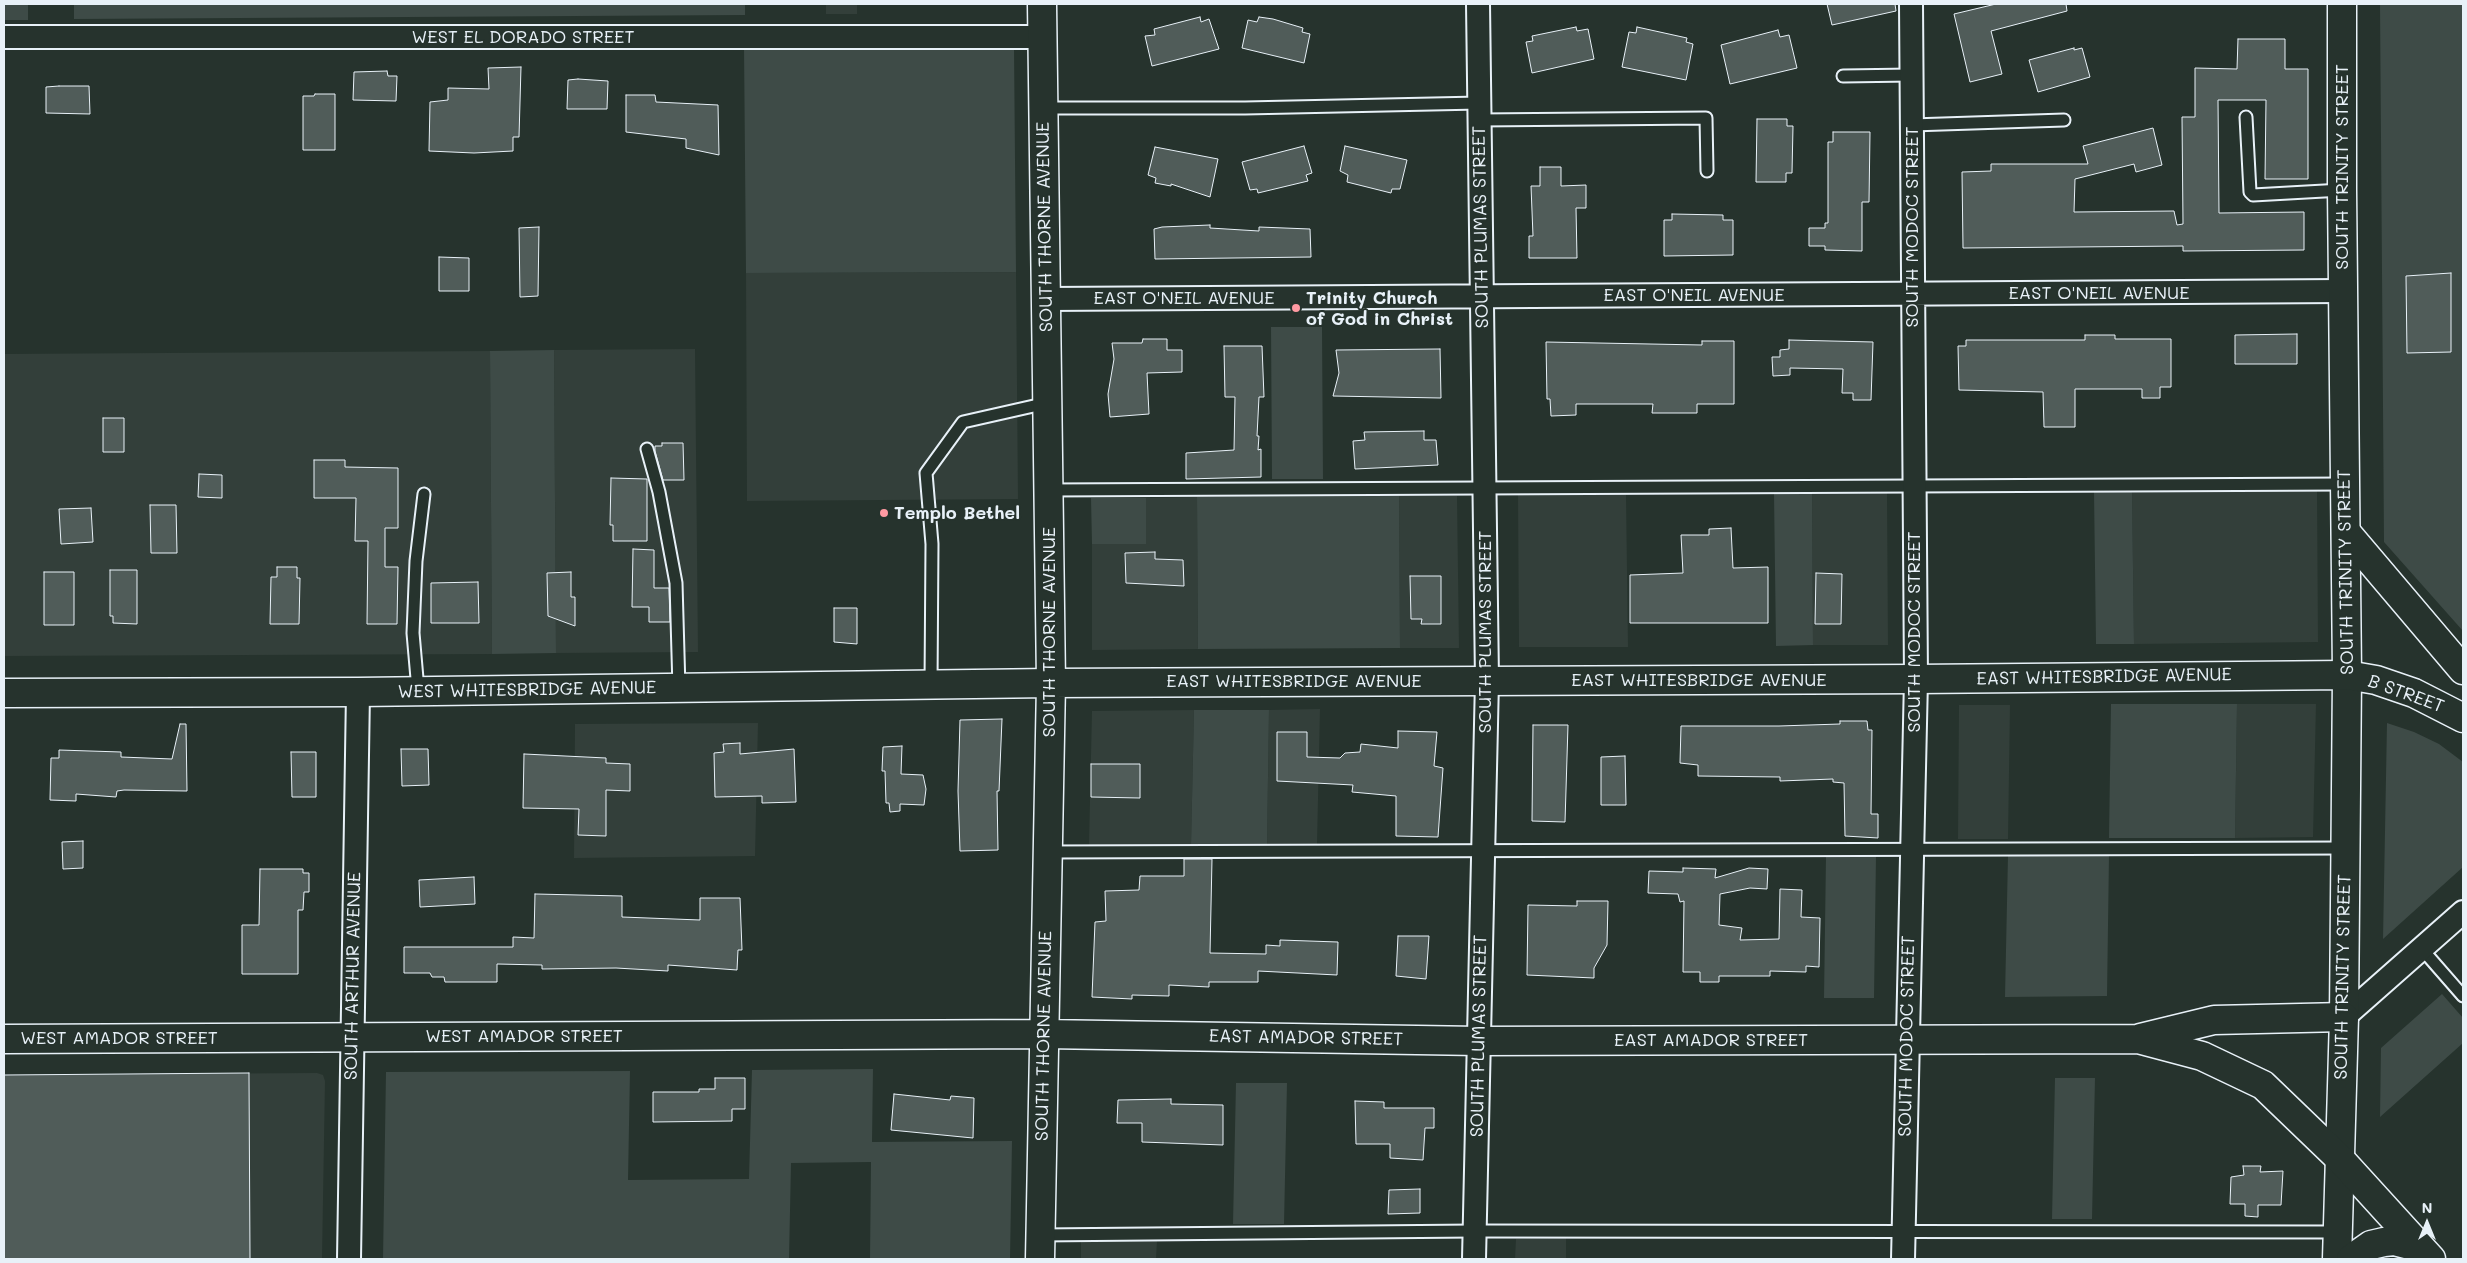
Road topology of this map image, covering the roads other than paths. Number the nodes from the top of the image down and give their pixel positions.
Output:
1 (1042, 4) edge
2 (1478, 4) edge
3 (1911, 4) edge
4 (2342, 4) edge
5 (1043, 37) junction
6 (4, 38) edge
7 (1911, 75) junction
8 (1842, 76) dead end
9 (1044, 108) junction
10 (1479, 111) junction
11 (2246, 117) dead end
12 (2064, 120) dead end
13 (1912, 124) junction
14 (1707, 171) dead end
15 (2342, 190) junction
16 (2343, 291) junction
17 (1912, 294) junction
18 (1482, 297) junction
19 (1046, 299) junction
20 (1047, 403) junction
21 (646, 449) dead end
22 (2345, 484) junction
23 (1484, 487) junction
24 (1914, 487) junction
25 (1048, 490) junction
26 (424, 494) dead end
27 (2346, 532) junction
28 (2463, 670) edge
29 (2347, 675) junction
30 (1916, 679) junction
31 (1487, 680) junction
32 (1051, 683) junction
33 (931, 685) junction
34 (679, 688) junction
35 (418, 690) junction
36 (358, 692) junction
37 (4, 693) edge
38 (2463, 718) edge
39 (1911, 848) junction
40 (2345, 848) junction
41 (1483, 849) junction
42 (1047, 852) junction
43 (2463, 912) edge
44 (2422, 949) junction
45 (2463, 996) edge
46 (2344, 1018) junction
47 (1044, 1034) junction
48 (352, 1037) junction
49 (4, 1039) edge
50 (2138, 1039) junction
51 (1907, 1040) junction
52 (1479, 1041) junction
53 (2340, 1158) junction
54 (1474, 1232) junction
55 (2338, 1232) junction
56 (1903, 1233) junction
57 (1040, 1247) edge
58 (2426, 1253) edge
59 (349, 1259) edge
60 (1474, 1259) edge
61 (1902, 1259) edge
62 (2337, 1259) edge
63 (2351, 1259) edge

1 - 5 main road, SOUTH THORNE AVENUE
2 - 10 street, SOUTH PLUMAS STREET
3 - 7 street, SOUTH MODOC STREET
4 - 15 main road, SOUTH TRINITY STREET
5 - 6 street, WEST EL DORADO STREET
5 - 9 main road, SOUTH THORNE AVENUE
7 - 8 lane
7 - 13 street, SOUTH MODOC STREET
9 - 10 lane
9 - 19 main road, SOUTH THORNE AVENUE
10 - 14 lane
10 - 18 street, SOUTH PLUMAS STREET
11 - 15 lane
12 - 13 lane
13 - 17 street, SOUTH MODOC STREET
15 - 16 main road, SOUTH TRINITY STREET
16 - 17 street, EAST O'NEIL AVENUE
16 - 22 main road, SOUTH TRINITY STREET
17 - 18 street, EAST O'NEIL AVENUE
17 - 24 street, SOUTH MODOC STREET
18 - 19 street, EAST O'NEIL AVENUE
18 - 23 street, SOUTH PLUMAS STREET
19 - 20 main road, SOUTH THORNE AVENUE
20 - 25 main road, SOUTH THORNE AVENUE
20 - 33 lane
21 - 34 lane
22 - 24 lane
22 - 27 main road, SOUTH TRINITY STREET
23 - 24 lane
23 - 25 lane
23 - 31 street, SOUTH PLUMAS STREET
24 - 30 street, SOUTH MODOC STREET
25 - 32 main road, SOUTH THORNE AVENUE
26 - 35 lane
27 - 28 main road
27 - 29 main road, SOUTH TRINITY STREET
29 - 30 main road, EAST WHITESBRIDGE AVENUE
29 - 38 main road, B STREET
29 - 40 main road, SOUTH TRINITY STREET
30 - 31 main road, EAST WHITESBRIDGE AVENUE
30 - 39 street, SOUTH MODOC STREET
31 - 32 main road, EAST WHITESBRIDGE AVENUE
31 - 41 street, SOUTH PLUMAS STREET
32 - 33 main road, WEST WHITESBRIDGE AVENUE
32 - 42 main road, SOUTH THORNE AVENUE
33 - 34 main road, WEST WHITESBRIDGE AVENUE
34 - 35 main road, WEST WHITESBRIDGE AVENUE
35 - 36 main road, WEST WHITESBRIDGE AVENUE
36 - 37 main road, WEST WHITESBRIDGE AVENUE
36 - 48 street, SOUTH ARTHUR AVENUE
39 - 40 lane
39 - 41 lane
39 - 51 street, SOUTH MODOC STREET
40 - 46 main road, SOUTH TRINITY STREET
41 - 42 lane
41 - 52 street, SOUTH PLUMAS STREET
42 - 47 main road, SOUTH THORNE AVENUE
43 - 44 street
44 - 45 lane
44 - 46 street
46 - 50 main road
46 - 53 main road, SOUTH TRINITY STREET
47 - 48 main road, WEST AMADOR STREET
47 - 52 main road, EAST AMADOR STREET
47 - 57 main road, SOUTH THORNE AVENUE
48 - 49 main road, WEST AMADOR STREET
48 - 59 street, SOUTH ARTHUR AVENUE
50 - 51 main road, EAST AMADOR STREET
50 - 53 main road, EAST AMADOR STREET
51 - 52 main road, EAST AMADOR STREET
51 - 56 street, SOUTH MODOC STREET
52 - 54 street, SOUTH PLUMAS STREET
53 - 55 main road, SOUTH TRINITY STREET
53 - 58 main road, EAST AMADOR STREET
54 - 56 lane
54 - 57 lane
54 - 60 street, SOUTH PLUMAS STREET
55 - 56 lane
55 - 62 main road, SOUTH TRINITY STREET
56 - 61 street, SOUTH MODOC STREET
58 - 63 main road

